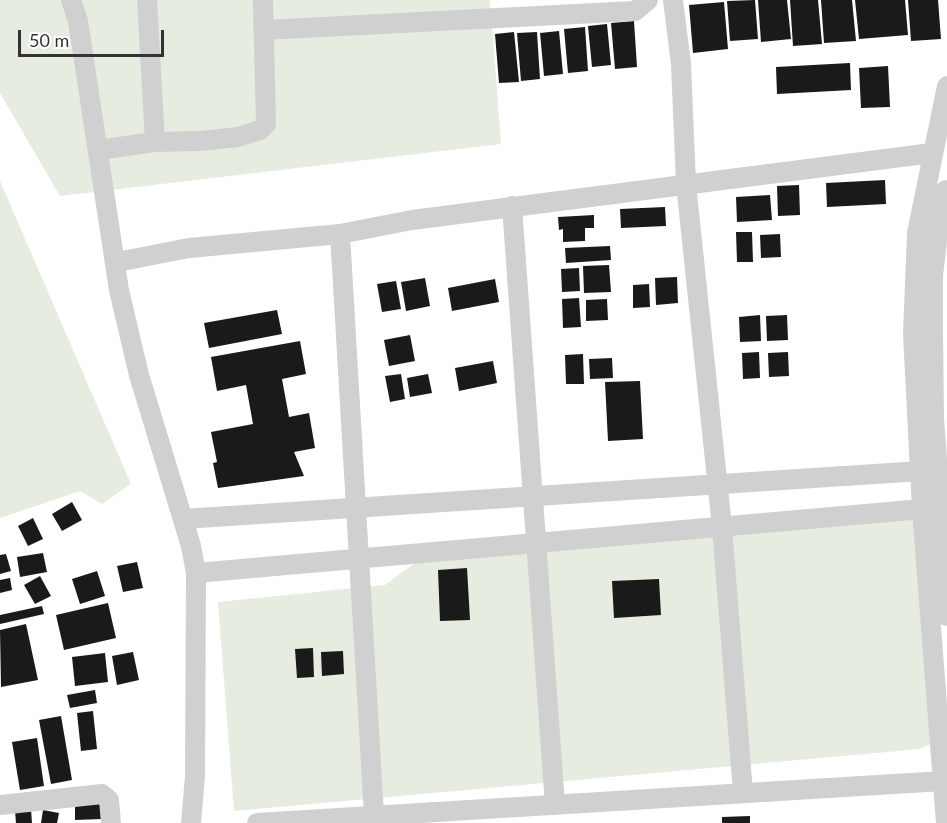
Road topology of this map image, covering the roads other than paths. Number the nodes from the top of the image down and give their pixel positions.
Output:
1 (71, 0) edge
2 (147, 0) edge
3 (263, 0) edge
4 (648, 0) edge
5 (673, 0) edge
6 (263, 30) junction
7 (947, 86) edge
8 (155, 142) junction
9 (98, 150) junction
10 (932, 153) junction
11 (686, 184) junction
12 (947, 192) edge
13 (512, 206) junction
14 (340, 234) junction
15 (117, 262) junction
16 (939, 334) edge
17 (921, 471) junction
18 (718, 484) junction
19 (533, 496) junction
20 (354, 508) junction
21 (922, 509) junction
22 (183, 519) junction
23 (722, 527) junction
24 (536, 543) junction
25 (357, 559) junction
26 (196, 573) junction
27 (947, 614) edge
28 (943, 781) junction
29 (743, 794) junction
30 (555, 805) junction
31 (0, 806) edge
32 (374, 815) junction
33 (111, 823) edge
34 (191, 823) edge
35 (257, 823) edge
36 (946, 823) edge

1 - 9 street
2 - 8 street
3 - 6 street
4 - 6 street
5 - 11 street
6 - 8 street
7 - 10 street
8 - 9 street
9 - 15 street
10 - 11 street
10 - 17 street
11 - 13 street
11 - 18 street
12 - 16 street
13 - 14 street
13 - 19 street
14 - 15 street
14 - 20 street
15 - 22 street
16 - 27 street
17 - 18 street
17 - 21 street
18 - 19 street
18 - 23 street
19 - 20 street
19 - 24 street
20 - 22 street
20 - 25 street
21 - 23 street
21 - 28 street
22 - 26 street
23 - 24 street
23 - 29 street
24 - 25 street
24 - 30 street
25 - 26 street
25 - 32 street
26 - 34 street
28 - 29 street
28 - 36 street
29 - 30 street
30 - 32 street
31 - 33 street
32 - 35 street

